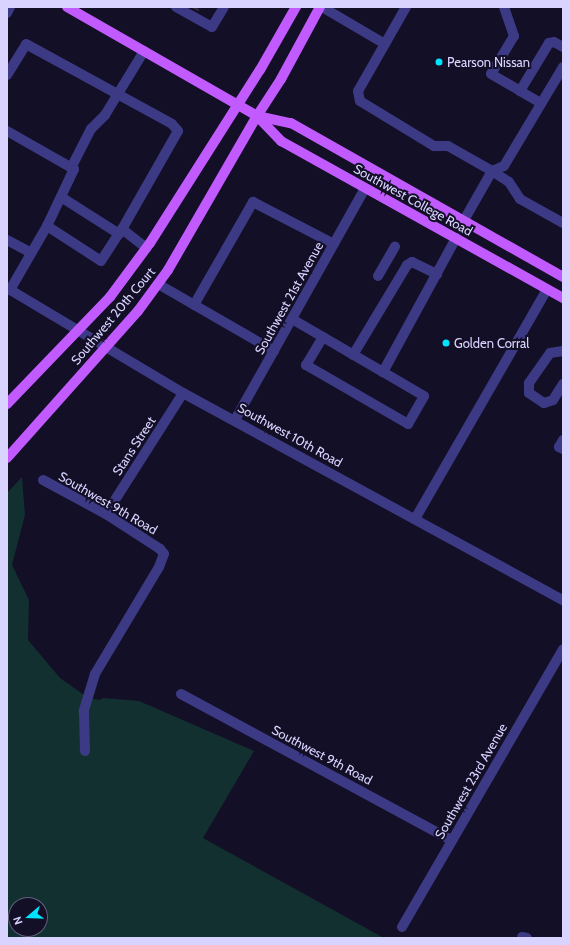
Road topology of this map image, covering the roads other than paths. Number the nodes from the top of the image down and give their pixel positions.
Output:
1 (10, 7) edge
2 (67, 7) edge
3 (176, 7) edge
4 (224, 7) edge
5 (296, 7) edge
6 (321, 7) edge
7 (406, 7) edge
8 (504, 7) edge
9 (80, 10) edge
10 (7, 13) edge
11 (385, 44) junction
12 (563, 47) edge
13 (144, 51) junction
14 (563, 67) edge
15 (7, 75) edge
16 (520, 90) junction
17 (117, 95) junction
18 (541, 103) junction
19 (237, 104) junction
20 (257, 116) junction
21 (7, 131) edge
22 (71, 168) junction
23 (492, 171) junction
24 (365, 188) junction
25 (61, 197) junction
26 (463, 222) junction
27 (563, 223) edge
28 (48, 226) junction
29 (120, 232) junction
30 (456, 238) junction
31 (7, 240) edge
32 (334, 244) junction
33 (395, 247) dead end
34 (146, 248) junction
35 (31, 253) junction
36 (437, 274) junction
37 (378, 276) dead end
38 (563, 277) edge
39 (158, 284) junction
40 (8, 289) edge
41 (547, 289) junction
42 (563, 298) edge
43 (194, 305) junction
44 (292, 319) junction
45 (79, 329) junction
46 (323, 337) junction
47 (107, 345) junction
48 (274, 351) junction
49 (563, 351) edge
50 (353, 354) junction
51 (383, 372) junction
52 (563, 384) edge
53 (183, 393) junction
54 (7, 404) edge
55 (235, 420) junction
56 (563, 440) edge
57 (563, 449) edge
58 (7, 458) edge
59 (44, 480) dead end
60 (106, 514) junction
61 (415, 519) junction
62 (563, 600) edge
63 (563, 649) edge
64 (181, 694) dead end
65 (85, 751) dead end
66 (451, 840) junction
67 (402, 927) dead end

1 - 10 street
2 - 9 main road, Southwest College Road
3 - 4 street
5 - 19 main road, Southwest 20th Court
6 - 11 street
6 - 20 main road, Southwest 20th Court
7 - 11 street
8 - 16 street
9 - 13 main road, Southwest College Road
11 - 23 street
12 - 16 street
13 - 17 street
13 - 19 main road, Southwest College Road
14 - 18 street
15 - 17 street
16 - 18 street
17 - 22 street
17 - 29 street
18 - 23 street
19 - 20 main road, Southwest College Road
19 - 34 main road, Southwest 20th Court
20 - 24 main road, Southwest College Road
20 - 26 main road, Southwest College Road
20 - 39 main road, Southwest 20th Court
21 - 22 street
22 - 25 street
23 - 26 street
23 - 27 street
24 - 30 main road, Southwest College Road
24 - 32 street, Southwest 21st Avenue
25 - 28 street
25 - 29 street
26 - 38 main road, Southwest College Road
28 - 29 street
28 - 35 street
29 - 34 street
30 - 36 street
30 - 41 main road, Southwest College Road
31 - 35 street
32 - 43 street
32 - 44 street, Southwest 21st Avenue
33 - 37 street
34 - 45 main road, Southwest 20th Court
35 - 40 street
36 - 50 street
36 - 51 street
39 - 43 street
39 - 47 main road, Southwest 20th Court
40 - 45 street, Southwest 10th Road
41 - 42 main road, Southwest College Road
41 - 61 street
43 - 48 street
44 - 46 street
44 - 48 street, Southwest 21st Avenue
45 - 47 street, Southwest 10th Road
45 - 54 main road, Southwest 20th Court
46 - 50 street
46 - 51 street
47 - 53 street, Southwest 10th Road
47 - 58 main road, Southwest 20th Court
48 - 55 street, Southwest 21st Avenue
49 - 52 street
50 - 51 street
53 - 55 street, Southwest 10th Road
53 - 60 street, Stans Street
55 - 61 street, Southwest 10th Road
56 - 57 street
59 - 60 street, Southwest 9th Road
60 - 65 street, Southwest 9th Road
61 - 62 street, Southwest 10th Road
63 - 66 street, Southwest 23rd Avenue
64 - 66 street, Southwest 9th Road
66 - 67 street, Southwest 23rd Avenue

